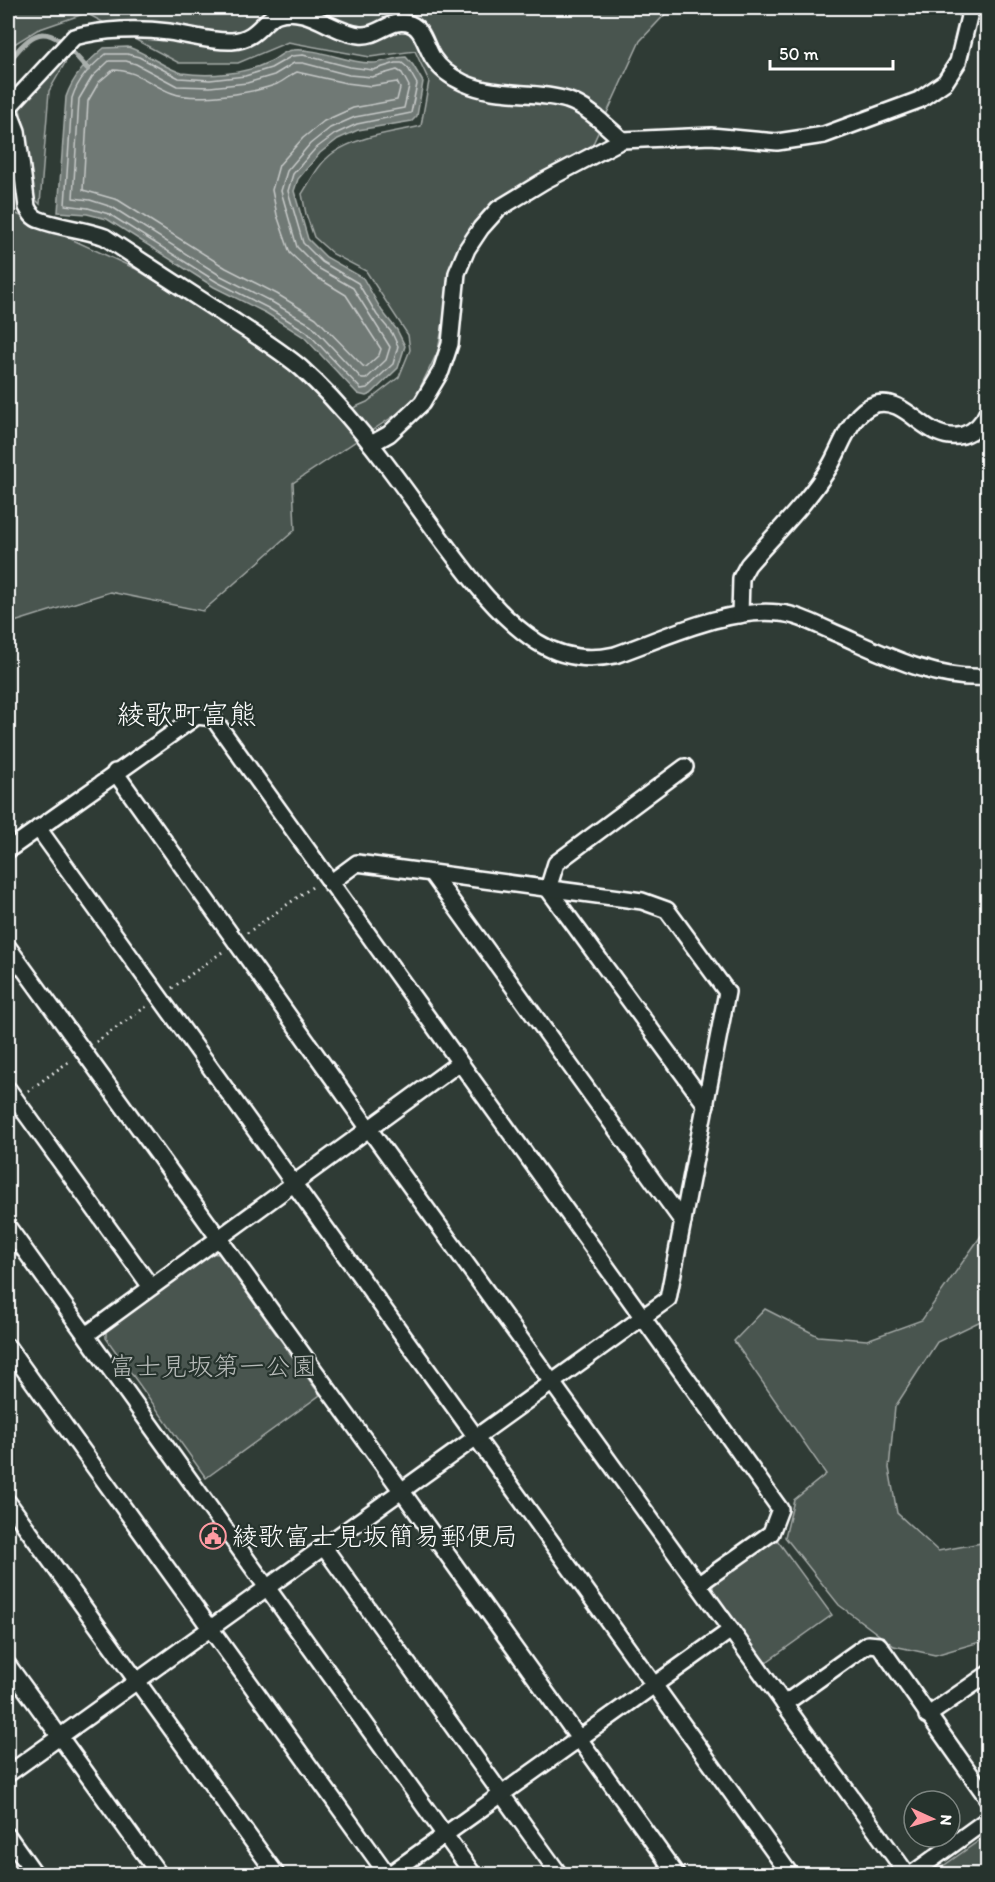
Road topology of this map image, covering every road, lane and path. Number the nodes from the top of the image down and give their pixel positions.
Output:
1 (971, 8) edge
2 (8, 108) edge
3 (622, 140) junction
4 (987, 411) edge
5 (371, 444) junction
6 (740, 615) junction
7 (987, 677) edge
8 (685, 767) dead end
9 (116, 772) junction
10 (38, 828) junction
11 (8, 850) edge
12 (432, 874) junction
13 (330, 883) junction
14 (548, 889) junction
15 (8, 947) edge
16 (459, 1064) junction
17 (8, 1089) edge
18 (706, 1105) junction
19 (369, 1129) junction
20 (293, 1184) junction
21 (683, 1222) junction
22 (8, 1227) edge
23 (218, 1238) junction
24 (151, 1287) junction
25 (643, 1318) junction
26 (86, 1335) junction
27 (8, 1347) edge
28 (553, 1382) junction
29 (475, 1437) junction
30 (401, 1490) junction
31 (8, 1502) edge
32 (323, 1546) junction
33 (699, 1584) junction
34 (267, 1587) junction
35 (210, 1628) junction
36 (731, 1630) junction
37 (8, 1665) edge
38 (987, 1674) edge
39 (136, 1681) junction
40 (654, 1686) junction
41 (784, 1704) junction
42 (927, 1716) junction
43 (59, 1737) junction
44 (579, 1740) junction
45 (8, 1774) edge
46 (502, 1795) junction
47 (987, 1799) edge
48 (987, 1819) edge
49 (445, 1835) junction
50 (8, 1836) edge
51 (35, 1875) edge
52 (159, 1875) edge
53 (276, 1875) edge
54 (388, 1875) edge
55 (473, 1875) edge
56 (559, 1875) edge
57 (676, 1875) edge
58 (789, 1875) edge
59 (907, 1875) edge
60 (912, 1875) edge

1 - 3 street
2 - 3 street
2 - 5 street
3 - 5 street
4 - 6 street
5 - 6 street
6 - 7 street
8 - 14 street
9 - 10 street
9 - 13 street
9 - 19 street
10 - 11 street
10 - 20 street
12 - 13 street
12 - 14 street
12 - 21 street
13 - 16 street
14 - 18 street
14 - 18 street
15 - 23 street
16 - 19 street
16 - 25 street
17 - 24 street
18 - 21 street
19 - 20 street
19 - 28 street
20 - 23 street
20 - 29 street
21 - 25 street
22 - 26 street
23 - 24 street
23 - 30 street
24 - 26 street
25 - 28 street
25 - 33 street
26 - 34 street
27 - 35 street
28 - 29 street
28 - 33 street
29 - 30 street
29 - 40 street
30 - 32 street
30 - 44 street
31 - 39 street
32 - 34 street
32 - 46 street
33 - 36 street
34 - 35 street
34 - 49 street
35 - 39 street
35 - 54 street
36 - 40 street
36 - 41 street
37 - 43 street
38 - 42 street
39 - 43 street
39 - 53 street
40 - 44 street
40 - 58 street
41 - 42 street
41 - 59 street
42 - 47 street
43 - 45 street
43 - 52 street
44 - 46 street
44 - 57 street
46 - 49 street
46 - 56 street
48 - 60 street
49 - 54 street
49 - 55 street
50 - 51 street

